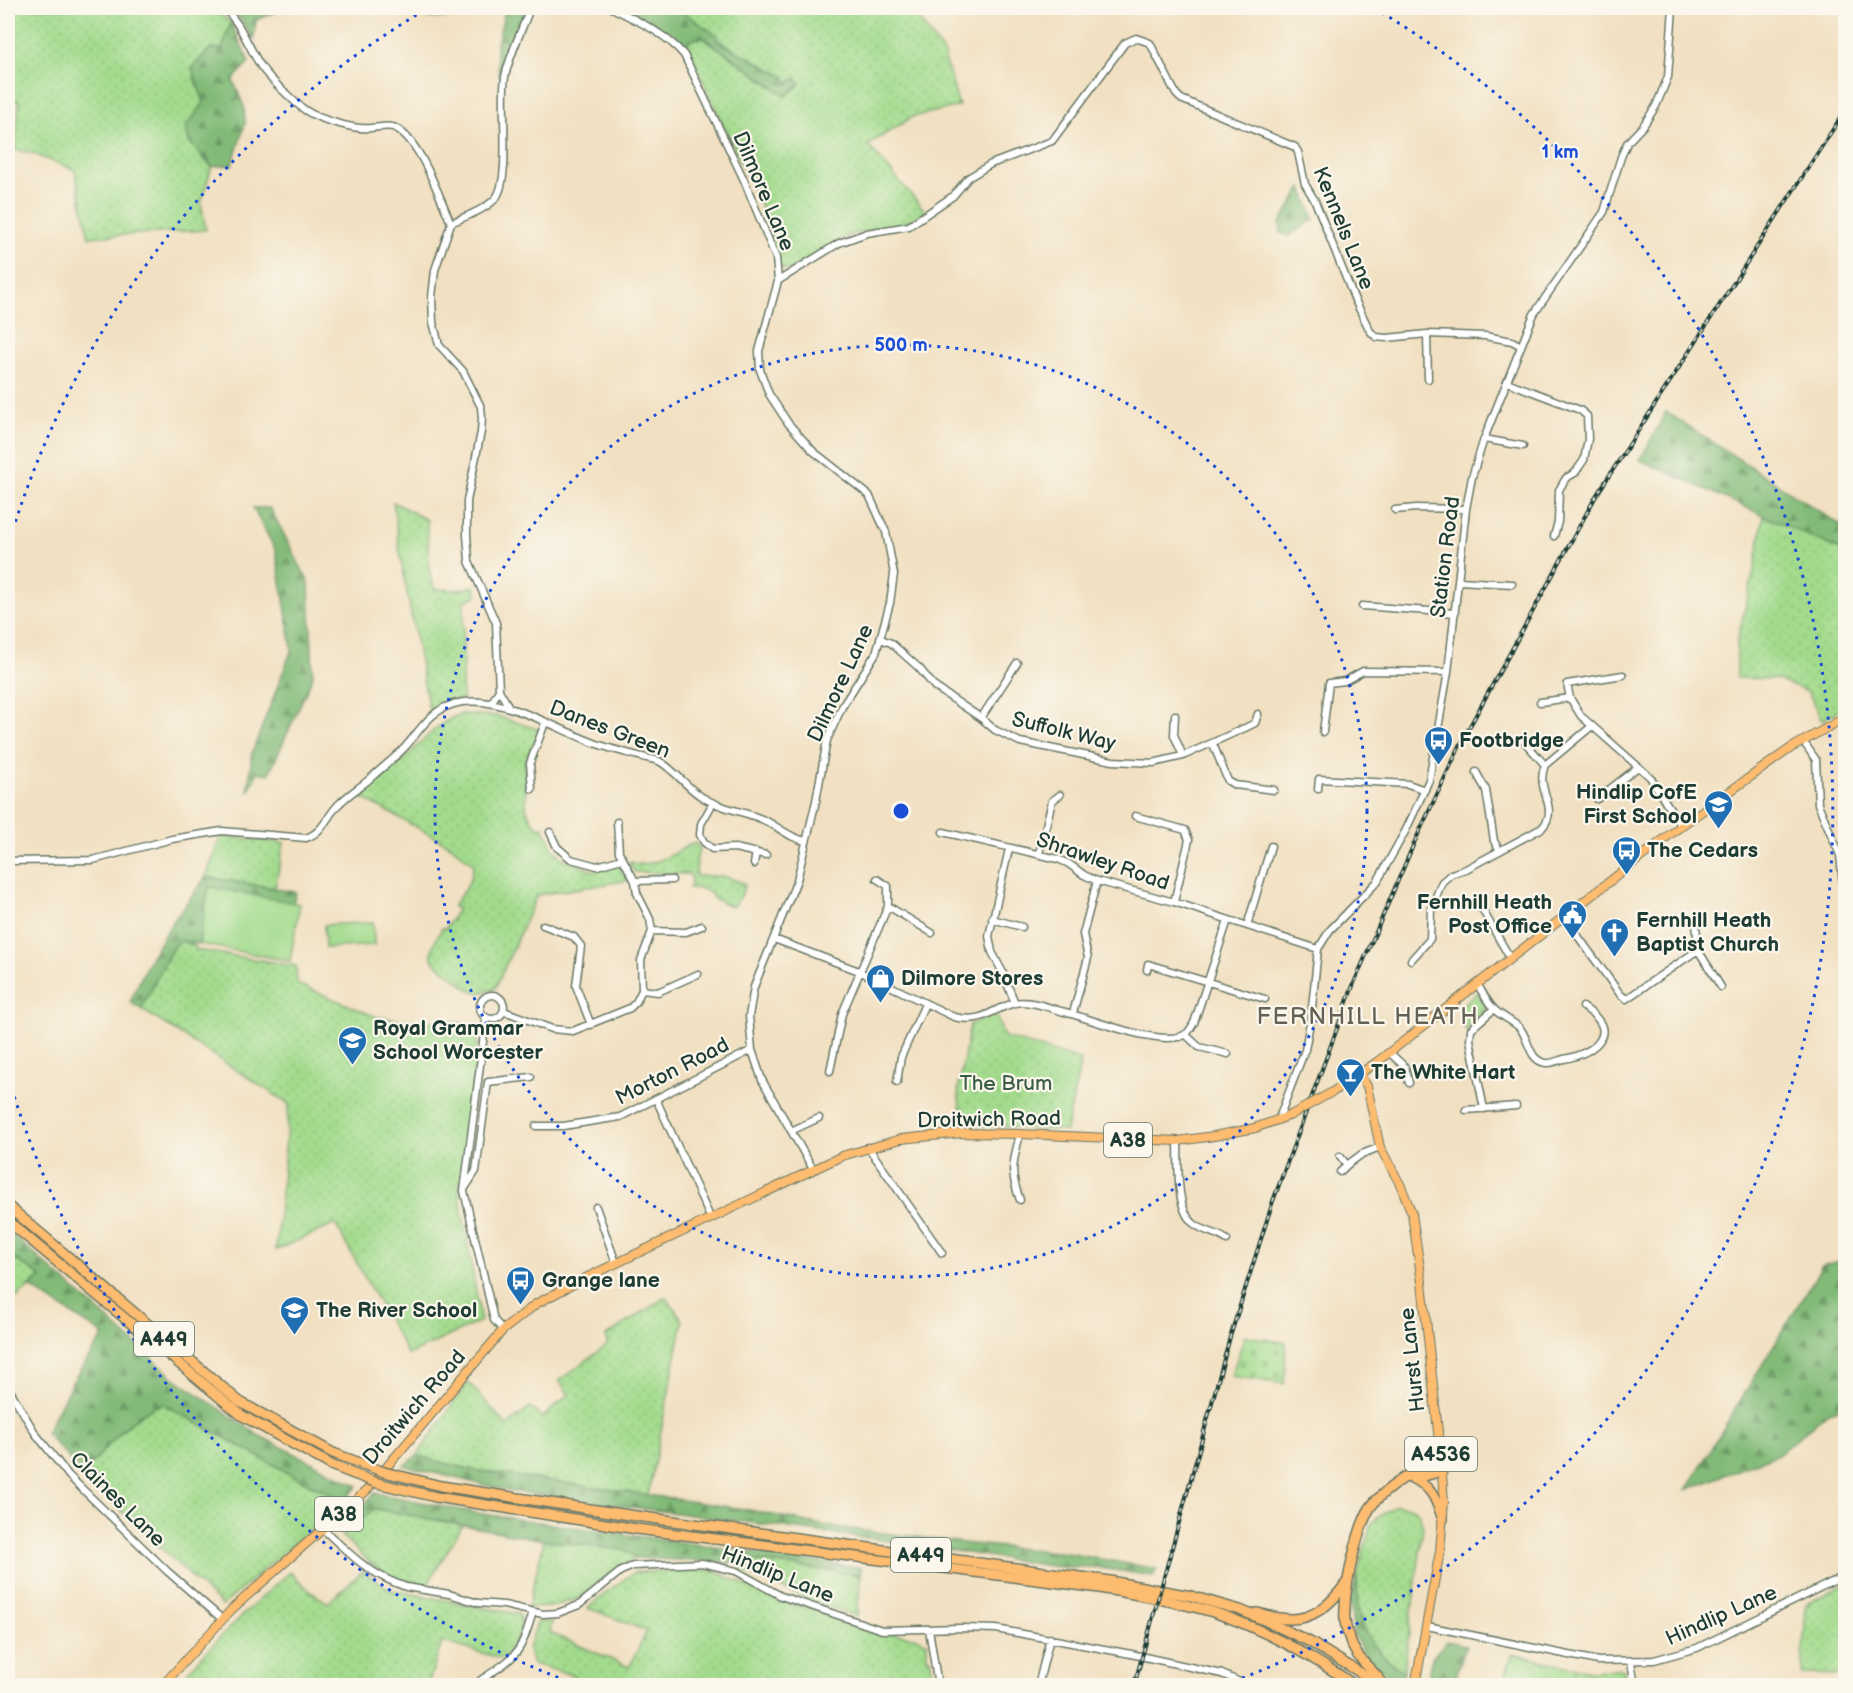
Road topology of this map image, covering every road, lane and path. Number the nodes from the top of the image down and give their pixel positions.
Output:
1 (10, 8) edge
2 (223, 8) edge
3 (530, 8) edge
4 (612, 8) edge
5 (1673, 8) edge
6 (8, 13) edge
7 (451, 223) junction
8 (778, 281) junction
9 (1427, 334) junction
10 (1521, 346) junction
11 (1428, 379) dead end
12 (1506, 382) junction
13 (1484, 438) junction
14 (1523, 446) dead end
15 (1466, 509) junction
16 (1395, 510) dead end
17 (1554, 536) dead end
18 (1459, 581) junction
19 (1512, 585) dead end
20 (1362, 606) dead end
21 (1455, 613) junction
22 (881, 639) junction
23 (1017, 663) dead end
24 (1448, 672) junction
25 (1623, 675) dead end
26 (499, 690) junction
27 (1570, 698) junction
28 (492, 702) junction
29 (1540, 702) dead end
30 (509, 707) junction
31 (1174, 715) dead end
32 (1845, 717) edge
33 (981, 718) junction
34 (545, 723) junction
35 (1264, 724) dead end
36 (1592, 726) junction
37 (1323, 732) dead end
38 (1522, 739) dead end
39 (1803, 741) junction
40 (1213, 744) junction
41 (1183, 756) junction
42 (1545, 765) junction
43 (1638, 767) junction
44 (1476, 772) dead end
45 (1266, 782) dead end
46 (532, 789) dead end
47 (1265, 789) junction
48 (1318, 789) dead end
49 (1274, 790) dead end
50 (1425, 790) junction
51 (1060, 795) dead end
52 (1597, 799) dead end
53 (713, 803) junction
54 (1135, 816) dead end
55 (617, 822) dead end
56 (1681, 826) junction
57 (549, 832) dead end
58 (944, 832) dead end
59 (806, 841) junction
60 (1271, 846) dead end
61 (1009, 849) junction
62 (1500, 850) junction
63 (756, 852) junction
64 (1039, 854) junction
65 (766, 855) dead end
66 (622, 859) junction
67 (8, 861) edge
68 (754, 864) dead end
69 (877, 879) dead end
70 (635, 880) junction
71 (672, 880) dead end
72 (1098, 881) junction
73 (1845, 892) edge
74 (1174, 902) junction
75 (888, 906) junction
76 (1482, 909) dead end
77 (1564, 916) junction
78 (992, 919) junction
79 (1228, 920) junction
80 (1696, 922) dead end
81 (543, 925) dead end
82 (702, 926) dead end
83 (1247, 926) junction
84 (1022, 927) dead end
85 (652, 932) junction
86 (932, 933) dead end
87 (774, 939) junction
88 (1318, 949) junction
89 (1698, 950) junction
90 (1509, 958) junction
91 (1411, 960) dead end
92 (1147, 970) dead end
93 (686, 971) dead end
94 (858, 971) junction
95 (698, 974) dead end
96 (688, 979) junction
97 (1208, 981) junction
98 (1477, 984) junction
99 (1721, 987) dead end
100 (642, 990) junction
101 (1265, 999) dead end
102 (1015, 1003) junction
103 (925, 1004) junction
104 (1583, 1007) dead end
105 (1494, 1009) junction
106 (504, 1011) junction
107 (1073, 1013) junction
108 (486, 1018) junction
109 (591, 1025) junction
110 (1185, 1034) junction
111 (752, 1050) junction
112 (1390, 1053) junction
113 (1228, 1054) dead end
114 (830, 1071) dead end
115 (1360, 1075) junction
116 (531, 1077) dead end
117 (897, 1082) dead end
118 (1409, 1083) dead end
119 (656, 1099) junction
120 (1516, 1106) dead end
121 (1484, 1109) junction
122 (1466, 1110) dead end
123 (819, 1118) dead end
124 (1279, 1118) junction
125 (536, 1126) dead end
126 (791, 1131) junction
127 (1020, 1134) junction
128 (1178, 1141) junction
129 (868, 1147) junction
130 (1380, 1147) junction
131 (1340, 1156) dead end
132 (1347, 1164) junction
133 (813, 1169) junction
134 (1341, 1172) dead end
135 (464, 1191) junction
136 (1020, 1200) dead end
137 (8, 1206) edge
138 (596, 1207) dead end
139 (710, 1217) junction
140 (8, 1221) edge
141 (1227, 1240) dead end
142 (942, 1253) dead end
143 (616, 1263) junction
144 (503, 1330) junction
145 (8, 1387) edge
146 (1441, 1460) junction
147 (1442, 1471) junction
148 (1409, 1479) junction
149 (1443, 1520) junction
150 (323, 1529) junction
151 (1845, 1575) edge
152 (1348, 1580) junction
153 (1240, 1610) junction
154 (533, 1612) junction
155 (222, 1620) junction
156 (1427, 1626) junction
157 (929, 1629) junction
158 (1050, 1638) junction
159 (1631, 1662) junction
160 (162, 1686) edge
161 (480, 1686) edge
162 (938, 1686) edge
163 (1038, 1686) edge
164 (1249, 1686) edge
165 (1356, 1686) edge
166 (1383, 1686) edge
167 (1415, 1686) edge
168 (1635, 1686) edge

1 - 6 street
2 - 7 street
3 - 7 street
4 - 8 street, Dilmore Lane
5 - 10 street, Station Road
7 - 26 street
8 - 9 street, Kennels Lane
8 - 22 street, Dilmore Lane
9 - 10 street, Kennels Lane
9 - 11 street
10 - 12 street, Station Road
12 - 13 street, Station Road
12 - 17 street
13 - 14 street
13 - 15 street, Station Road
15 - 16 street
15 - 18 street, Station Road
18 - 19 street
18 - 21 street, Station Road
20 - 21 street
21 - 24 street, Station Road
22 - 33 street, Suffolk Way
22 - 59 street, Dilmore Lane
23 - 33 street
24 - 37 street
24 - 50 street, Station Road
25 - 27 street
26 - 28 street
26 - 30 street
27 - 29 street
27 - 36 street
28 - 30 street, Danes Green
28 - 67 street, Danes Green
30 - 34 street, Danes Green
31 - 41 street
32 - 39 main road, Droitwich Road / A38
33 - 41 street, Suffolk Way
34 - 46 street
34 - 53 street, Danes Green
35 - 40 street, Suffolk Way
36 - 42 street
36 - 43 street
38 - 42 street
39 - 56 main road, Droitwich Road / A38
39 - 73 street
40 - 41 street, Suffolk Way
40 - 47 street
42 - 62 street
43 - 52 street
43 - 56 street
44 - 62 street
45 - 47 street
47 - 49 street
48 - 50 street
50 - 88 street, Station Road
51 - 64 street
53 - 59 street, Danes Green
53 - 63 street
54 - 74 street
55 - 66 street
56 - 77 main road, Droitwich Road / A38
57 - 66 street
58 - 61 street, Shrawley Road
59 - 87 street, Dilmore Lane
60 - 83 street
61 - 64 street, Shrawley Road
61 - 78 street
62 - 91 street
63 - 65 street
63 - 68 street
64 - 72 street, Shrawley Road
66 - 70 street
69 - 75 street
70 - 71 street
70 - 85 street
72 - 74 street, Shrawley Road
72 - 107 street
74 - 79 street, Shrawley Road
75 - 86 street
75 - 94 street
76 - 90 street
77 - 89 street
77 - 90 main road, Droitwich Road / A38
78 - 84 street
78 - 102 street
79 - 83 street, Shrawley Road
79 - 97 street
80 - 89 street
81 - 109 street
82 - 85 street
83 - 88 street, Shrawley Road
85 - 100 street
87 - 94 street
87 - 111 street, Dilmore Lane
88 - 124 street, Station Road
89 - 99 street
90 - 98 main road, Droitwich Road / A38
92 - 97 street
93 - 96 street
94 - 103 street
94 - 114 street
95 - 96 street
96 - 100 street
97 - 101 street
97 - 110 street
98 - 105 street
98 - 112 main road, Droitwich Road / A38
100 - 109 street
102 - 103 street
102 - 107 street
103 - 117 street
104 - 105 street
105 - 121 street
106 - 108 street
106 - 108 street
106 - 109 street
107 - 110 street
108 - 135 street
110 - 113 street
111 - 119 street, Morton Road
111 - 126 street, Dilmore Lane
112 - 115 main road, Droitwich Road / A38
112 - 118 street
115 - 124 main road, Droitwich Road / A38, bridge
115 - 130 main road, Hurst Lane / A4536
116 - 135 street
119 - 125 street, Morton Road
119 - 139 street
120 - 121 street
121 - 122 street
123 - 126 street
124 - 128 main road, Droitwich Road / A38
126 - 133 street, Dilmore Lane
127 - 128 main road, Droitwich Road / A38
127 - 129 main road, Droitwich Road / A38
127 - 136 street
128 - 141 street
129 - 133 main road, Droitwich Road / A38
129 - 142 street
130 - 132 street
130 - 146 main road, Hurst Lane / A4536
131 - 132 street
132 - 134 street
133 - 139 main road, Droitwich Road / A38
135 - 144 street
137 - 153 highway, A449, bridge
138 - 143 street
139 - 143 main road, Droitwich Road / A38
140 - 165 highway, A449, bridge
143 - 144 main road, Droitwich Road / A38
144 - 150 main road, Droitwich Road / A38
145 - 155 street, Claines Lane
146 - 147 main road, Hurst Lane / A4536
146 - 148 highway
147 - 148 highway
147 - 149 main road, Hurst Lane / A4536
148 - 149 highway
148 - 152 highway
149 - 156 main road, Hurst Lane / A4536
150 - 154 street, Hindlip Lane
150 - 155 main road, Droitwich Road / A38
151 - 159 street, Hindlip Lane
152 - 153 highway
152 - 166 highway
153 - 166 highway, A449
154 - 157 street, Hindlip Lane
154 - 161 street
155 - 160 main road, Droitwich Road / A38
156 - 159 street, Hindlip Lane
156 - 167 main road, Hurst Lane / A4536
157 - 158 street, Hindlip Lane
157 - 162 street
158 - 163 street
158 - 164 street, Hindlip Lane
159 - 168 street

